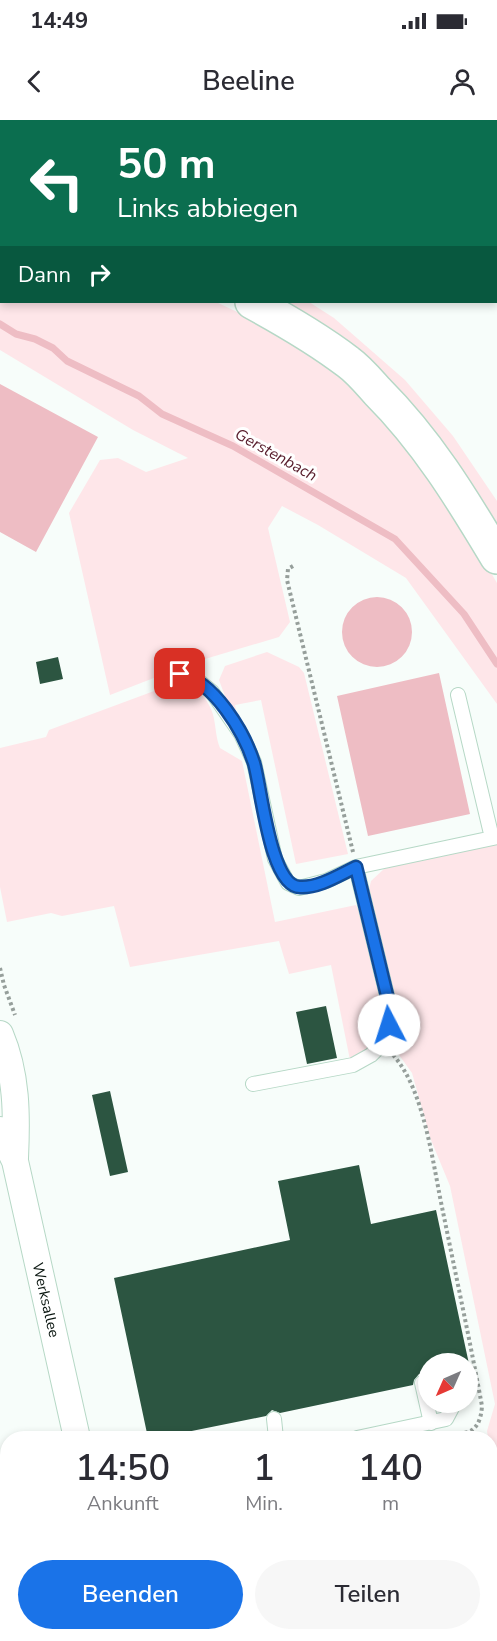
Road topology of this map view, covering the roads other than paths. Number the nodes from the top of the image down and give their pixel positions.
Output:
1 (254, 303) edge
2 (497, 557) edge
3 (180, 674) dead end
4 (458, 694) dead end
5 (494, 838) edge
6 (356, 867) junction
7 (0, 1034) edge
8 (253, 1084) dead end
9 (0, 1130) edge
10 (15, 1161) junction
11 (429, 1413) edge
12 (450, 1413) edge
13 (274, 1419) dead end
14 (431, 1423) junction
15 (75, 1431) edge
16 (275, 1431) edge
17 (392, 1431) edge

1 - 2 street
3 - 6 lane
4 - 5 lane
5 - 6 lane
6 - 8 lane
7 - 10 street, Werksallee
9 - 10 street, Werksallee
10 - 15 street, Werksallee
11 - 14 lane
12 - 14 lane
13 - 16 lane
14 - 17 lane

